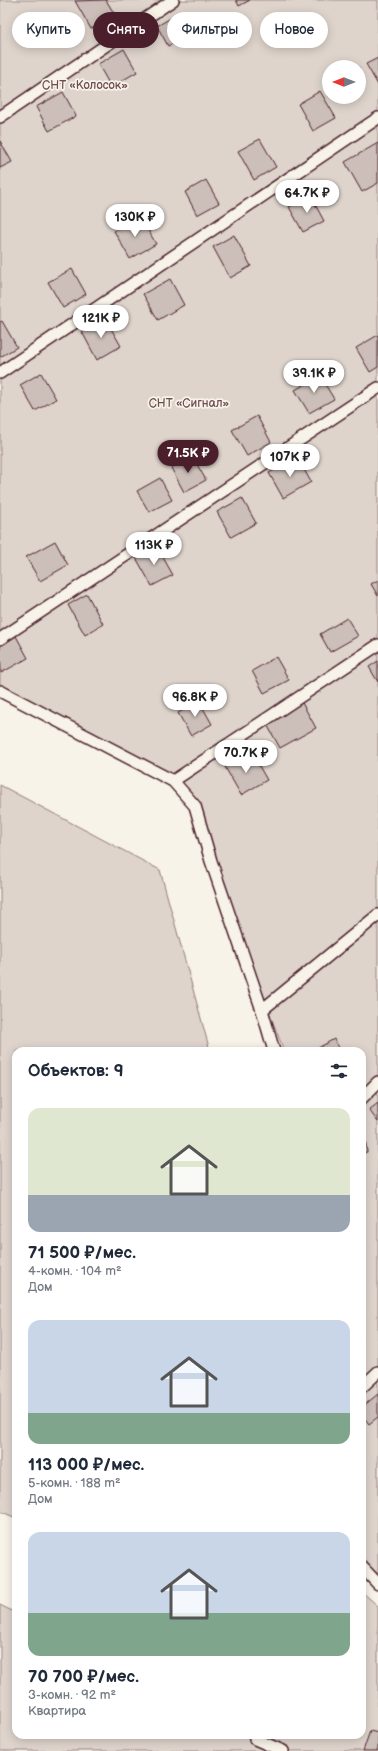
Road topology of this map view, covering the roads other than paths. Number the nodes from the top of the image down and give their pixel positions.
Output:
1 (172, 0) edge
2 (0, 117) edge
3 (378, 118) edge
4 (0, 373) edge
5 (378, 388) edge
6 (0, 639) edge
7 (378, 645) edge
8 (0, 691) edge
9 (173, 781) junction
10 (378, 915) edge
11 (262, 1010) junction
12 (273, 1047) edge
13 (378, 1082) edge
14 (366, 1094) edge
15 (378, 1372) edge
16 (366, 1383) edge
17 (366, 1571) edge
18 (378, 1584) edge
19 (255, 1739) dead end
20 (283, 1751) edge

1 - 2 lane
3 - 4 lane
5 - 6 lane
7 - 9 lane
8 - 9 lane
9 - 11 lane
10 - 11 lane
11 - 12 lane
13 - 14 lane
15 - 16 lane
17 - 18 lane
19 - 20 lane

